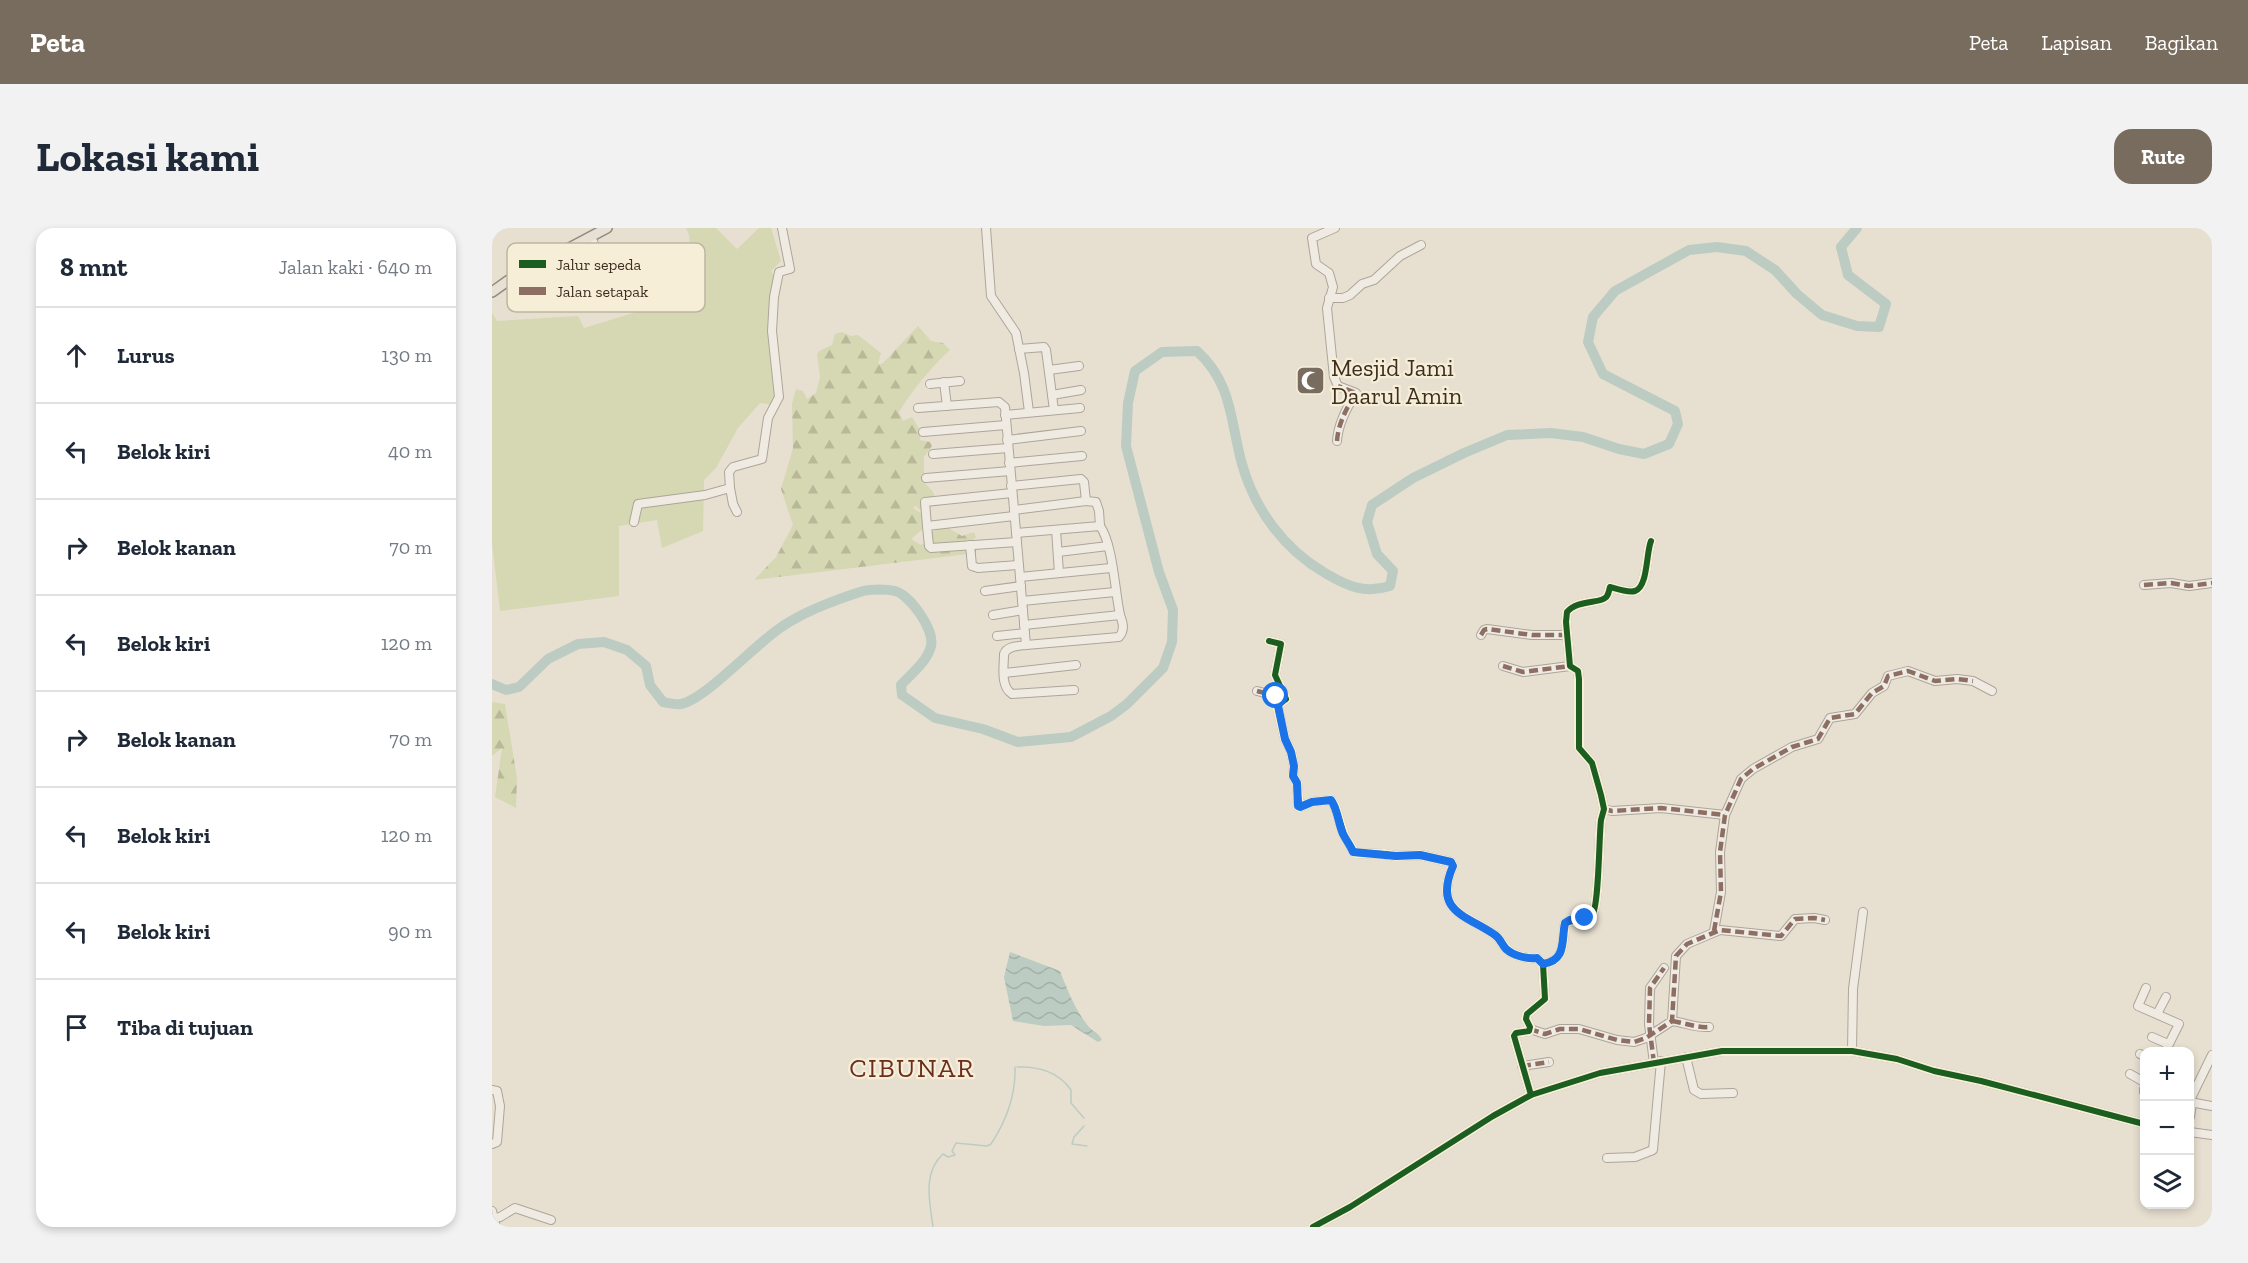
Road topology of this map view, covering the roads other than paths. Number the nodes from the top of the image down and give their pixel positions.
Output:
1 (607, 228) edge
2 (782, 228) edge
3 (986, 228) edge
4 (1335, 228) edge
5 (591, 237) junction
6 (580, 243) edge
7 (594, 243) edge
8 (1421, 245) dead end
9 (507, 282) edge
10 (492, 292) edge
11 (1329, 298) junction
12 (1019, 349) junction
13 (1078, 366) dead end
14 (1049, 370) junction
15 (960, 381) dead end
16 (944, 382) junction
17 (930, 384) dead end
18 (1081, 390) dead end
19 (1052, 394) junction
20 (946, 406) junction
21 (918, 408) dead end
22 (1080, 408) dead end
23 (1054, 410) junction
24 (1029, 412) junction
25 (1005, 415) junction
26 (1006, 425) junction
27 (1082, 431) dead end
28 (923, 432) dead end
29 (1337, 441) dead end
30 (1007, 444) junction
31 (933, 454) dead end
32 (1082, 456) dead end
33 (1010, 467) junction
34 (926, 478) dead end
35 (730, 488) junction
36 (1012, 490) junction
37 (1086, 501) junction
38 (737, 512) dead end
39 (1014, 513) junction
40 (634, 522) dead end
41 (927, 526) junction
42 (1100, 526) junction
43 (1056, 530) junction
44 (1016, 533) junction
45 (1651, 541) dead end
46 (1017, 542) junction
47 (970, 545) junction
48 (1108, 546) junction
49 (1058, 552) junction
50 (1019, 565) junction
51 (1112, 568) junction
52 (1059, 573) junction
53 (1020, 577) junction
54 (2212, 583) edge
55 (2144, 585) dead end
56 (1020, 586) junction
57 (985, 591) dead end
58 (1115, 592) junction
59 (1022, 601) junction
60 (1023, 610) junction
61 (993, 615) dead end
62 (1120, 615) junction
63 (1024, 629) junction
64 (1481, 635) dead end
65 (1567, 635) junction
66 (997, 636) dead end
67 (1269, 641) dead end
68 (1026, 645) junction
69 (1076, 665) dead end
70 (1503, 666) dead end
71 (1570, 666) junction
72 (1004, 673) junction
73 (1074, 690) dead end
74 (1257, 691) dead end
75 (1992, 691) dead end
76 (1278, 706) junction
77 (1604, 809) junction
78 (1725, 815) junction
79 (1863, 912) dead end
80 (1825, 920) dead end
81 (1714, 931) junction
82 (1543, 964) junction
83 (1664, 968) dead end
84 (2146, 988) dead end
85 (2166, 997) dead end
86 (2157, 1014) junction
87 (1672, 1021) junction
88 (1709, 1027) dead end
89 (1530, 1029) junction
90 (1651, 1036) junction
91 (2152, 1037) dead end
92 (2166, 1047) edge
93 (2168, 1047) edge
94 (1852, 1051) junction
95 (2212, 1055) edge
96 (1686, 1057) junction
97 (1549, 1062) dead end
98 (1657, 1062) junction
99 (1522, 1066) junction
100 (2130, 1074) dead end
101 (2140, 1079) edge
102 (492, 1090) edge
103 (1733, 1093) dead end
104 (1531, 1095) junction
105 (2190, 1101) edge
106 (2194, 1103) edge
107 (2212, 1105) edge
108 (2140, 1123) edge
109 (2194, 1133) edge
110 (2212, 1135) edge
111 (492, 1144) edge
112 (1607, 1158) dead end
113 (494, 1215) edge
114 (551, 1220) dead end
115 (496, 1227) edge
116 (1313, 1227) edge

1 - 5 main road
2 - 35 street
3 - 12 street
4 - 11 street
5 - 6 main road
5 - 7 street
8 - 11 street
9 - 10 main road
11 - 29 street
12 - 14 street
12 - 24 street
13 - 14 street
14 - 19 street
15 - 16 street
16 - 17 street
16 - 20 street
18 - 19 street
19 - 23 street
20 - 21 street
20 - 25 street
22 - 23 street
23 - 24 street
24 - 25 street
25 - 26 street
26 - 28 street
26 - 30 street
27 - 30 street
30 - 31 street
30 - 33 street
32 - 33 street
33 - 34 street
33 - 36 street
35 - 38 street
35 - 40 street
36 - 37 street
36 - 39 street
36 - 41 street
37 - 39 street
37 - 42 street
39 - 41 street
39 - 44 street
41 - 47 street
42 - 43 street
42 - 48 street
43 - 44 street
43 - 49 street
44 - 46 street
45 - 65 street
46 - 47 street
46 - 50 street
47 - 50 street
48 - 49 street
48 - 51 street
49 - 52 street
50 - 53 street
51 - 52 street
51 - 58 street
52 - 53 street
53 - 56 street
54 - 55 street
56 - 57 street
56 - 59 street
58 - 59 street
58 - 62 street
59 - 60 street
60 - 61 street
60 - 63 street
62 - 63 street
62 - 68 street
63 - 66 street
63 - 68 street
64 - 65 street
65 - 71 street
67 - 76 street
68 - 72 street
69 - 72 street
70 - 71 street
71 - 77 street
72 - 73 street
74 - 76 street
75 - 78 street
76 - 82 street
77 - 78 street
77 - 82 street
78 - 81 street
79 - 94 street
80 - 81 street
81 - 87 street
82 - 89 street
83 - 90 street
84 - 86 street
85 - 86 street
86 - 93 street
87 - 88 street
87 - 90 street
89 - 90 street
89 - 99 street
90 - 98 street
91 - 92 street
94 - 96 street
94 - 108 street
95 - 105 street
96 - 98 street
96 - 103 street
97 - 99 street
98 - 104 street
98 - 112 street
99 - 104 street
100 - 101 street
102 - 111 street
104 - 116 street
106 - 107 street
109 - 110 street
113 - 114 street
113 - 115 street

